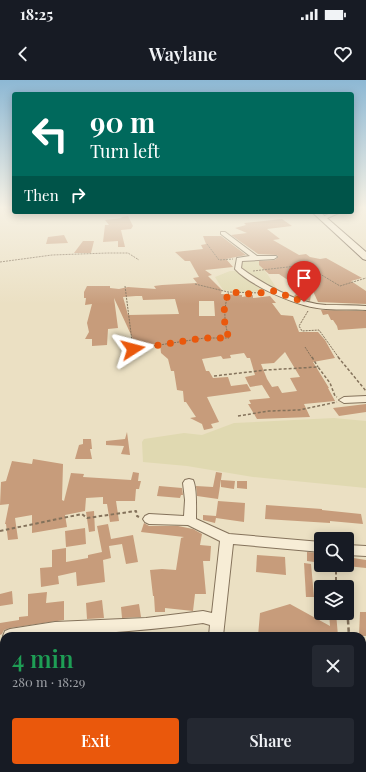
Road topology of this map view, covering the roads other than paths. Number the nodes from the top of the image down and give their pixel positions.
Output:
1 (231, 239) edge
2 (346, 239) edge
3 (274, 257) dead end
4 (366, 257) edge
5 (256, 258) junction
6 (366, 308) edge
7 (366, 399) edge
8 (344, 400) road end
9 (189, 483) dead end
10 (149, 519) road end
11 (190, 521) junction
12 (227, 538) junction
13 (314, 546) edge
14 (354, 550) edge
15 (366, 551) edge
16 (217, 620) junction
17 (36, 632) edge
18 (216, 632) edge

1 - 5 street
2 - 4 main road
3 - 5 street
5 - 6 street
7 - 8 street
9 - 11 street
10 - 11 street
11 - 12 street
12 - 13 street
12 - 16 street
14 - 15 street
16 - 17 street
16 - 18 street

